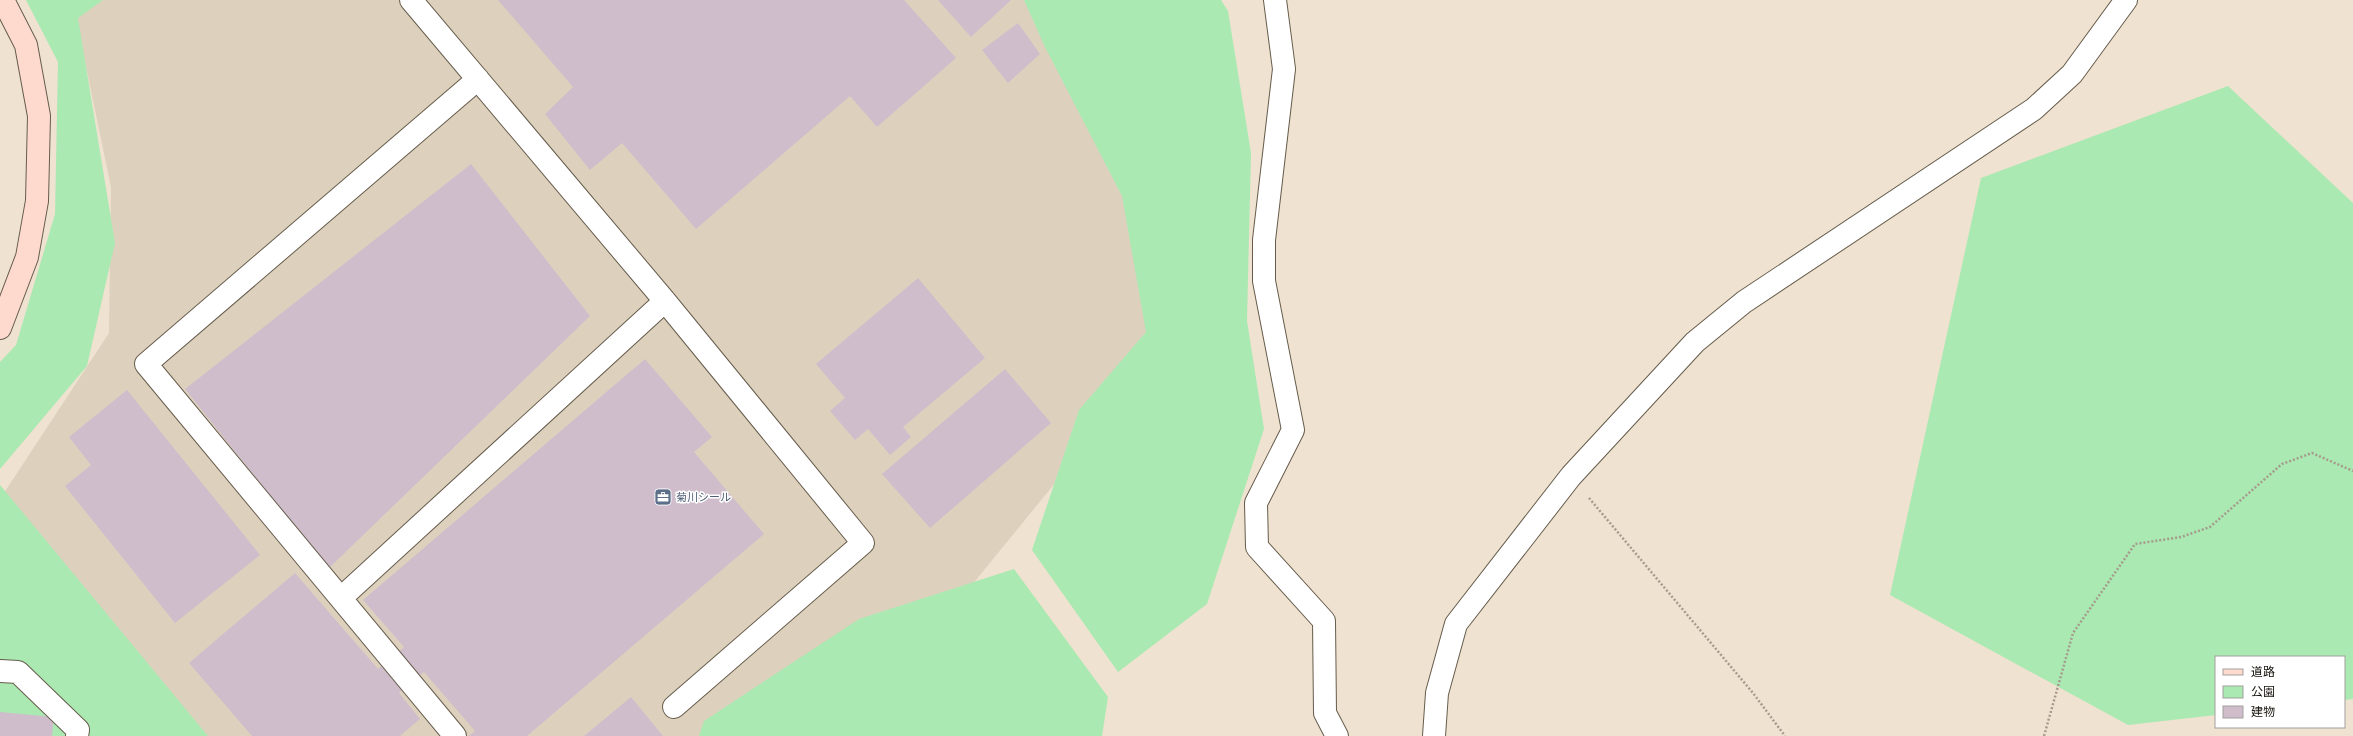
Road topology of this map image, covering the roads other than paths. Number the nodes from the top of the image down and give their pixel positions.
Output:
1 (3, 0) edge
2 (411, 0) edge
3 (1275, 0) edge
4 (2126, 0) edge
5 (478, 79) junction
6 (665, 301) junction
7 (0, 328) edge
8 (341, 598) junction
9 (0, 671) edge
10 (674, 707) dead end
11 (77, 736) edge
12 (455, 736) edge
13 (1336, 736) edge
14 (1434, 736) edge

1 - 7 street
2 - 5 street
3 - 13 street
4 - 14 street
5 - 6 street
5 - 8 street
6 - 8 street
6 - 10 street
8 - 12 street
9 - 11 street

